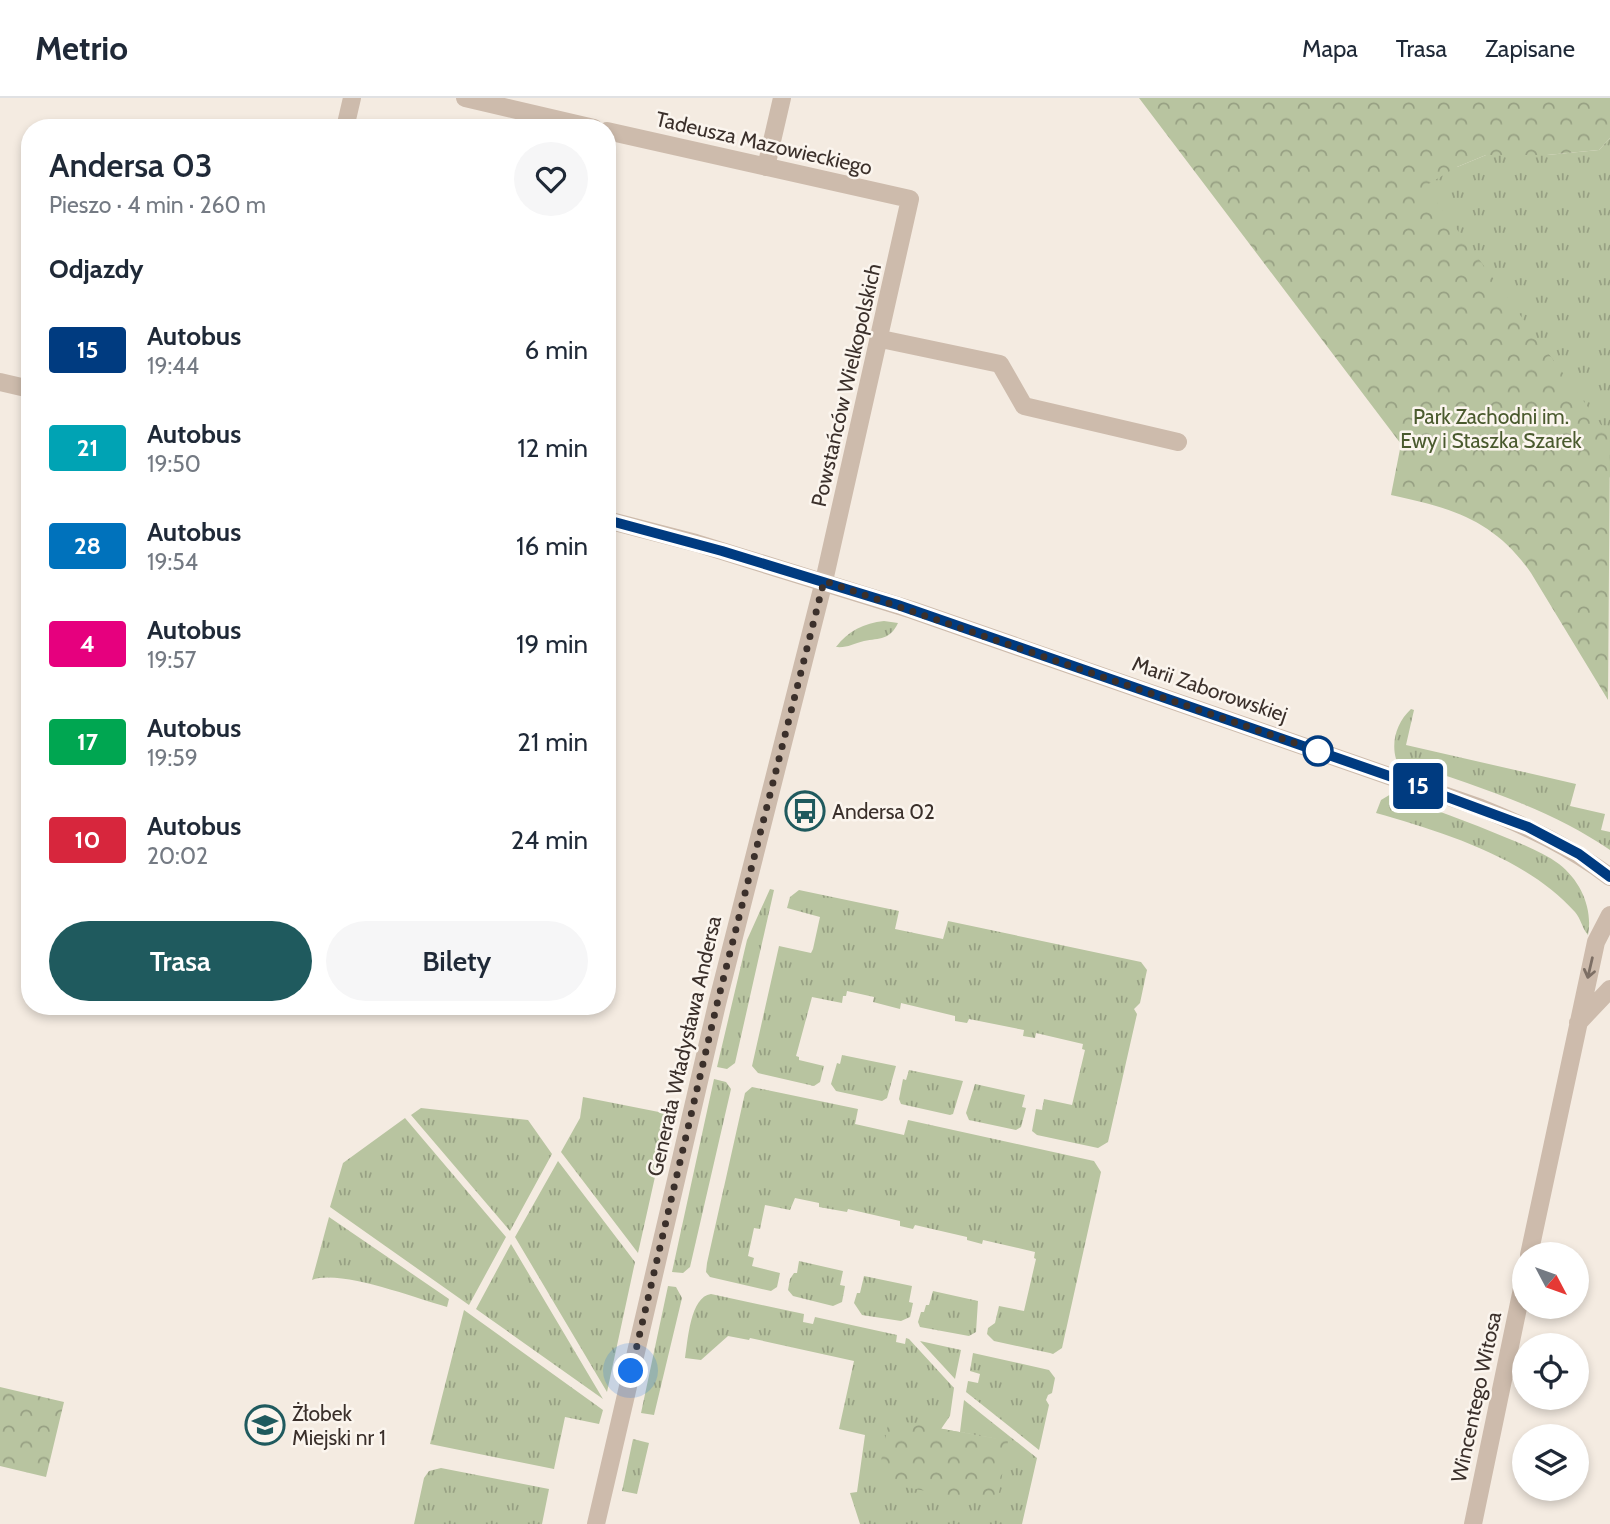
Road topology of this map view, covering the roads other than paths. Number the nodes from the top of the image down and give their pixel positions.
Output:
1 (352, 98) edge
2 (465, 98) edge
3 (782, 98) edge
4 (347, 119) edge
5 (555, 119) edge
6 (616, 133) edge
7 (766, 167) junction
8 (910, 199) joint
9 (881, 339) junction
10 (0, 382) edge
11 (21, 387) edge
12 (1178, 442) dead end
13 (616, 522) edge
14 (824, 581) junction
15 (1610, 877) edge
16 (1610, 915) edge
17 (1610, 989) edge
18 (1578, 1023) junction
19 (1532, 1242) edge
20 (1515, 1320) edge
21 (596, 1524) edge
22 (1473, 1524) edge

1 - 4 street
2 - 5 street
3 - 7 street
6 - 7 street, Tadeusza Mazowieckiego
7 - 8 street, Tadeusza Mazowieckiego
8 - 9 street, Powstańców Wielkopolskich
9 - 12 street
9 - 14 street, Powstańców Wielkopolskich
10 - 11 street
13 - 14 street, Marii Zaborowskiej
14 - 15 street, Marii Zaborowskiej
14 - 21 street, Generała Władysława Andersa
16 -> 18 street
17 - 18 street
18 - 19 street
20 - 22 street, Wincentego Witosa

